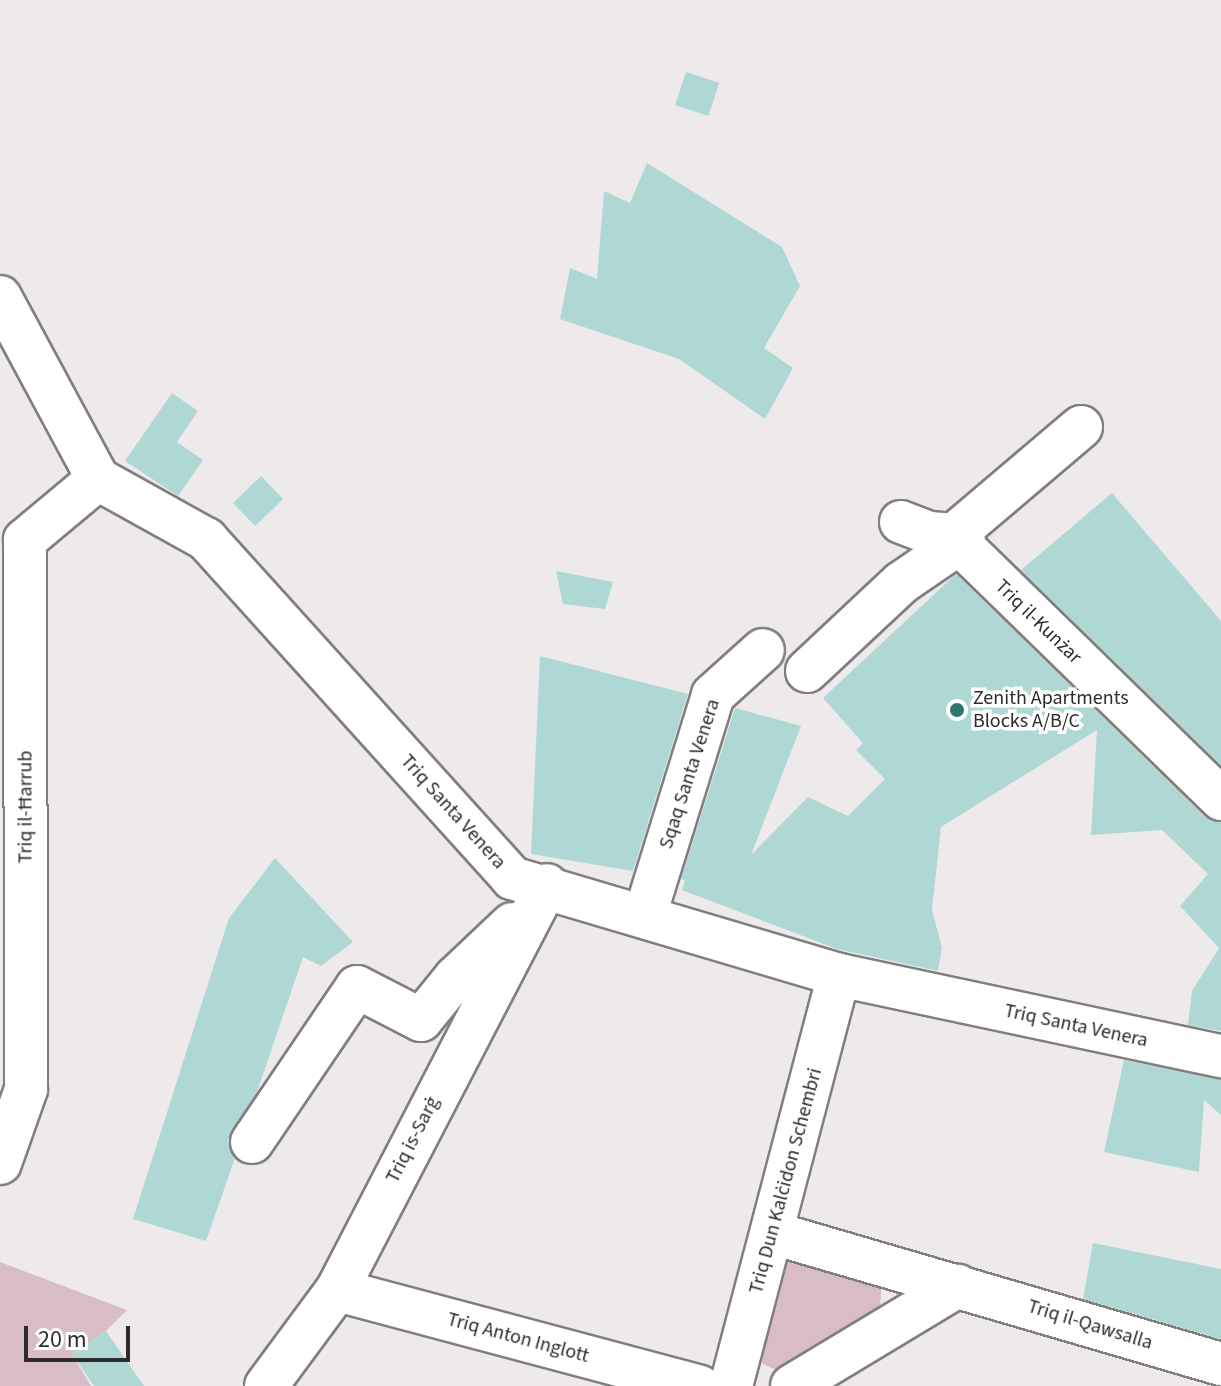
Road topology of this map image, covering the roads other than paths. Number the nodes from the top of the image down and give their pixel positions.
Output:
1 (0, 297) edge
2 (1081, 427) dead end
3 (98, 479) junction
4 (901, 522) dead end
5 (961, 538) junction
6 (763, 650) dead end
7 (807, 671) dead end
8 (1221, 799) edge
9 (541, 894) junction
10 (645, 915) junction
11 (839, 975) junction
12 (1213, 1052) edge
13 (252, 1142) dead end
14 (0, 1163) edge
15 (773, 1233) junction
16 (958, 1286) junction
17 (337, 1290) junction
18 (1221, 1364) edge
19 (266, 1386) edge
20 (699, 1386) edge
21 (731, 1386) edge
22 (792, 1386) edge

1 - 3 street
2 - 5 street
3 - 9 street, Triq Santa Venera
3 - 14 street, Triq il-Ħarrub
4 - 5 street
5 - 7 street
5 - 8 street, Triq il-Kunżar
6 - 10 street, Sqaq Santa Venera
9 - 10 street, Triq Santa Venera
9 - 13 street
9 - 17 street, Triq is-Sarġ
10 - 11 street, Triq Santa Venera
11 - 12 street, Triq Santa Venera
11 - 15 street, Triq Dun Kalċidon Schembri
15 - 16 street, Triq il-Qawsalla
15 - 21 street, Triq Dun Kalċidon Schembri
16 - 18 street, Triq il-Qawsalla
16 - 22 street
17 - 19 street, Triq is-Sarġ
17 - 20 street, Triq Anton Inglott

